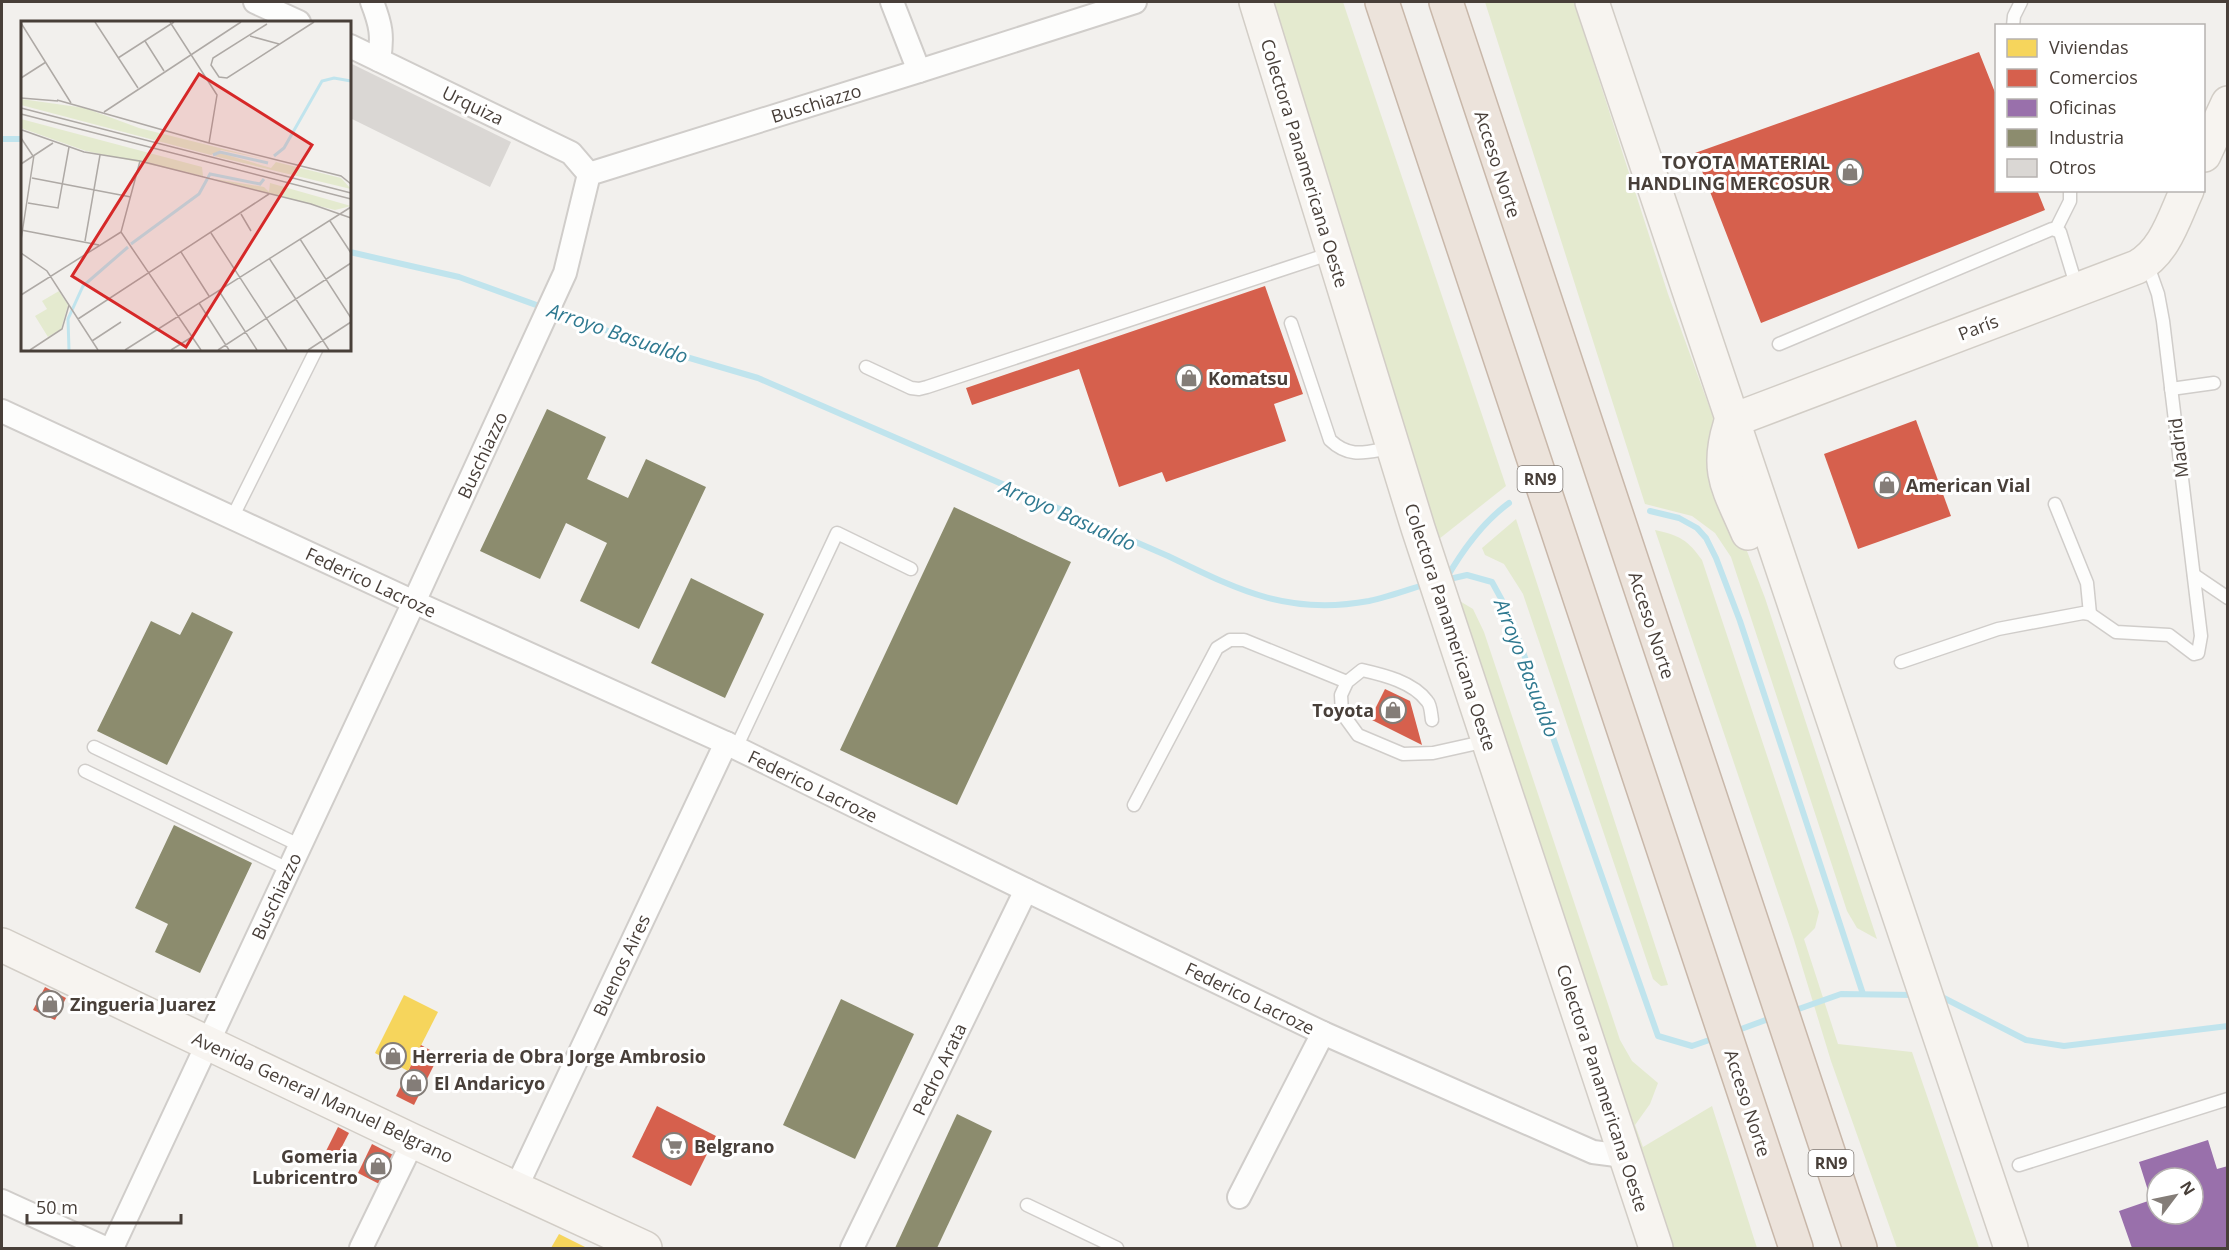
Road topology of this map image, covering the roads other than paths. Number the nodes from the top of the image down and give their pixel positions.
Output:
1 (255, 2) edge
2 (372, 2) edge
3 (892, 2) edge
4 (1135, 2) edge
5 (1256, 2) edge
6 (1382, 2) edge
7 (1446, 2) edge
8 (1592, 2) edge
9 (2021, 2) edge
10 (297, 21) edge
11 (2014, 24) edge
12 (351, 46) edge
13 (379, 60) junction
14 (919, 71) junction
15 (2227, 106) edge
16 (2205, 153) edge
17 (589, 174) junction
18 (2070, 192) edge
19 (2186, 192) edge
20 (2056, 229) junction
21 (1333, 253) junction
22 (2146, 262) junction
23 (2078, 289) junction
24 (1291, 323) dead end
25 (1779, 344) dead end
26 (316, 351) edge
27 (867, 367) dead end
28 (2214, 383) dead end
29 (2171, 389) junction
30 (2, 411) edge
31 (1731, 421) junction
32 (1393, 448) junction
33 (2055, 504) dead end
34 (232, 518) junction
35 (912, 569) dead end
36 (2194, 576) junction
37 (2228, 598) edge
38 (414, 602) junction
39 (2090, 614) junction
40 (1901, 662) dead end
41 (1347, 682) junction
42 (1432, 720) dead end
43 (1489, 741) junction
44 (731, 745) junction
45 (94, 747) dead end
46 (85, 771) dead end
47 (1134, 805) dead end
48 (299, 845) junction
49 (288, 869) junction
50 (1026, 890) junction
51 (2, 945) edge
52 (1323, 1033) junction
53 (208, 1042) junction
54 (1939, 1067) junction
55 (2228, 1099) edge
56 (413, 1141) junction
57 (1624, 1156) junction
58 (2019, 1165) dead end
59 (516, 1188) junction
60 (1239, 1197) dead end
61 (2, 1201) edge
62 (1027, 1205) dead end
63 (601, 1239) edge
64 (105, 1248) edge
65 (112, 1248) edge
66 (361, 1248) edge
67 (645, 1248) edge
68 (852, 1248) edge
69 (1117, 1248) edge
70 (1656, 1248) edge
71 (1796, 1248) edge
72 (1860, 1248) edge
73 (1989, 1248) edge
74 (2011, 1248) edge

1 - 10 street
2 - 13 street
3 - 14 street
4 - 14 street, Buschiazzo
5 - 21 street, Colectora Panamericana Oeste
6 - 71 highway, Acceso Norte / RN9
7 - 72 highway, Acceso Norte / RN9
8 - 31 street
9 - 11 lane
12 - 13 street, Urquiza
13 - 17 street, Urquiza
14 - 17 street, Buschiazzo
15 - 16 street
17 - 38 street, Buschiazzo
18 - 20 lane
19 - 22 street, París
20 - 23 lane
20 - 25 lane
21 - 27 lane
21 - 32 street, Colectora Panamericana Oeste
22 - 23 street, París
22 - 29 lane, Madrid
23 - 31 street, París
24 - 32 lane
26 - 34 lane
28 - 29 lane
29 - 36 lane, Madrid
30 - 34 street, Federico Lacroze
31 - 54 street
32 - 43 street, Colectora Panamericana Oeste
33 - 39 lane
34 - 38 street, Federico Lacroze
35 - 44 lane
36 - 37 lane
36 - 39 lane, Madrid
38 - 44 street, Federico Lacroze
38 - 48 street, Buschiazzo
39 - 40 lane
41 - 42 lane
41 - 43 lane
41 - 47 lane
43 - 57 street, Colectora Panamericana Oeste
44 - 50 street, Federico Lacroze
44 - 59 street, Buenos Aires
45 - 48 lane
46 - 49 lane
48 - 49 street, Buschiazzo
49 - 53 street, Buschiazzo
50 - 52 street, Federico Lacroze
50 - 68 street, Pedro Arata
51 - 53 street, Avenida General Manuel Belgrano
52 - 57 street, Federico Lacroze
52 - 60 street
53 - 56 street, Avenida General Manuel Belgrano
53 - 65 street, Buschiazzo
54 - 73 street
54 - 74 street
55 - 58 lane
56 - 59 street, Avenida General Manuel Belgrano
56 - 66 street
57 - 70 street, Colectora Panamericana Oeste
59 - 63 street, Avenida General Manuel Belgrano
61 - 64 street
62 - 69 lane
63 - 67 street, Avenida General Manuel Belgrano

